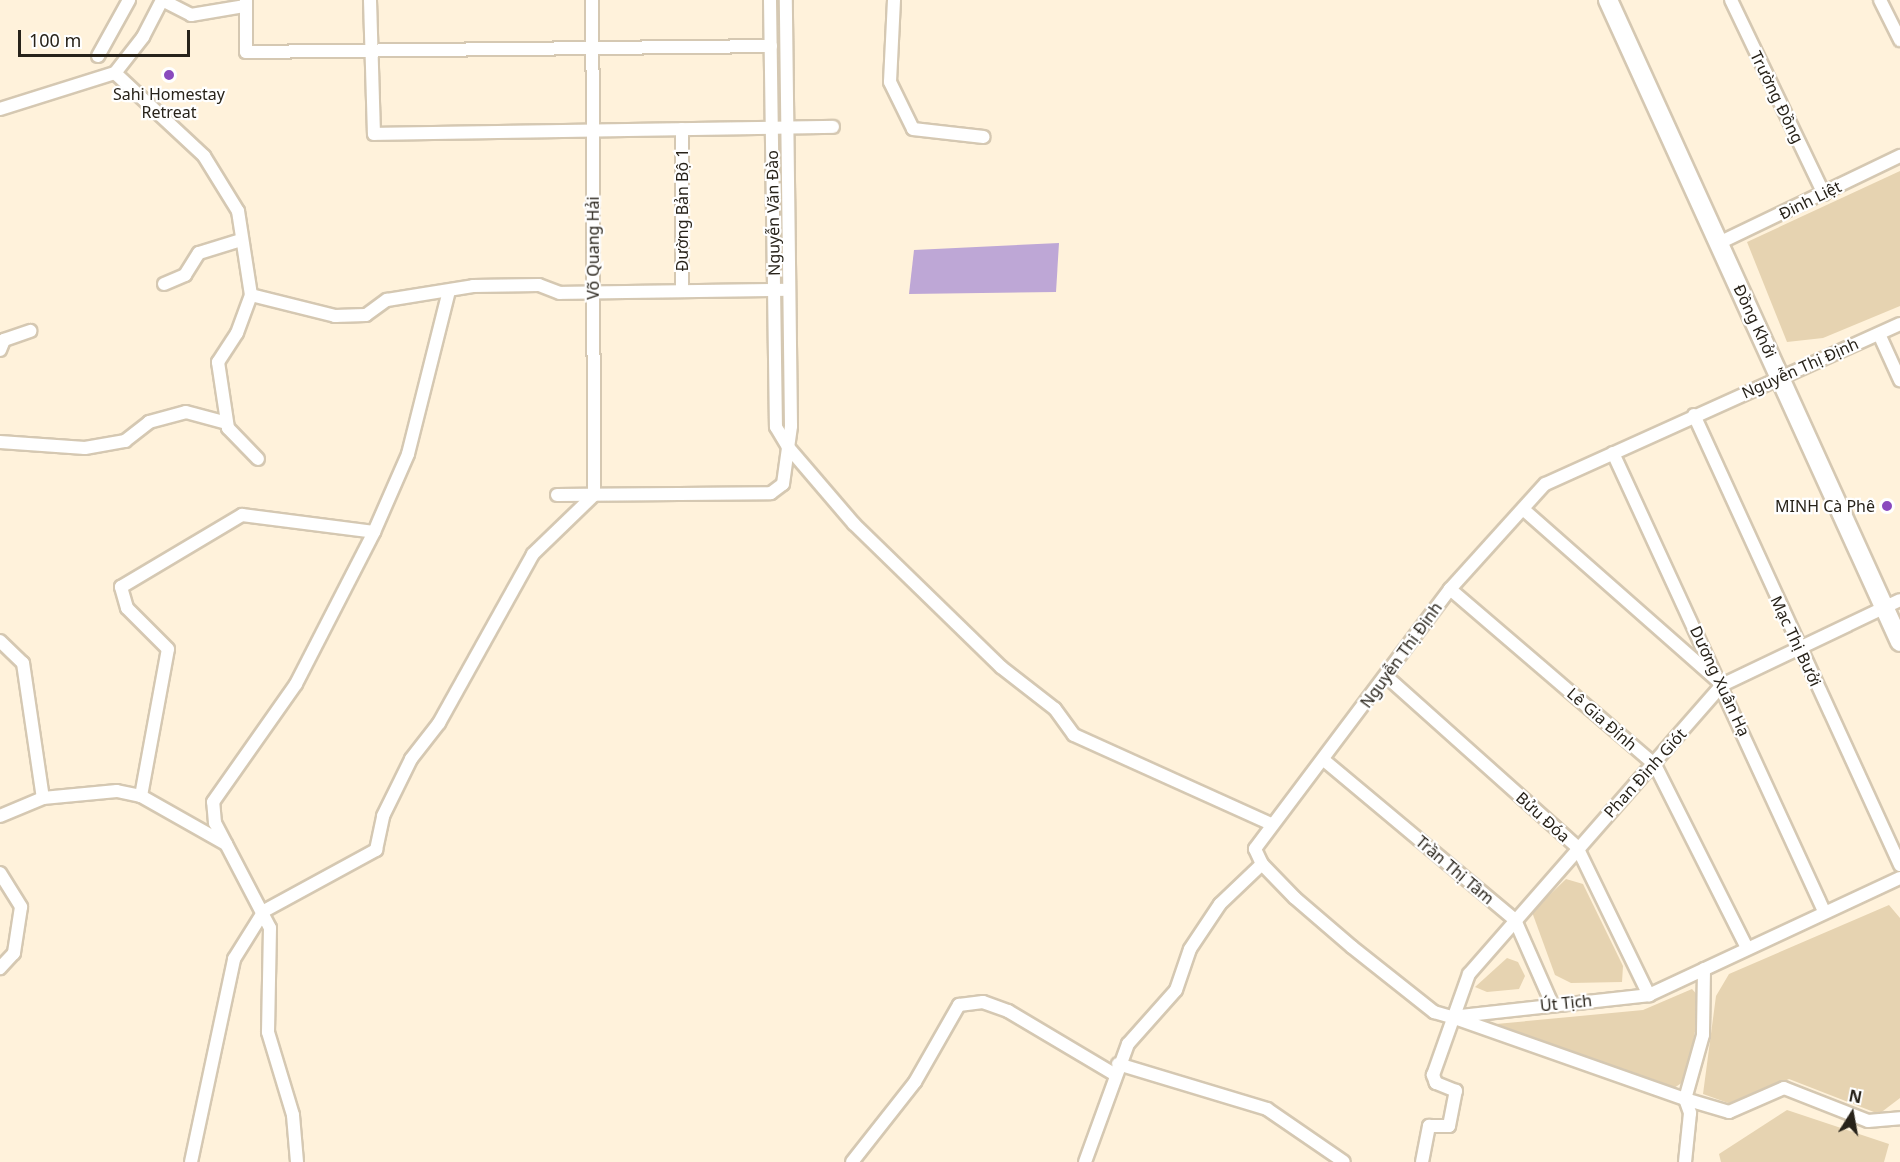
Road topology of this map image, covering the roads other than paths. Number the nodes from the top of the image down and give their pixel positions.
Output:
1 (129, 0) edge
2 (162, 0) edge
3 (370, 0) edge
4 (592, 0) edge
5 (770, 0) edge
6 (786, 0) edge
7 (894, 0) edge
8 (1608, 0) edge
9 (1731, 0) edge
10 (1880, 0) edge
11 (245, 3) edge
12 (1900, 40) edge
13 (771, 46) junction
14 (592, 48) junction
15 (371, 51) junction
16 (98, 56) dead end
17 (115, 73) junction
18 (0, 109) edge
19 (833, 126) dead end
20 (787, 127) junction
21 (771, 128) junction
22 (682, 129) junction
23 (592, 130) junction
24 (984, 137) dead end
25 (1900, 156) edge
26 (1824, 194) junction
27 (241, 240) junction
28 (1719, 243) junction
29 (164, 284) dead end
30 (774, 290) junction
31 (789, 290) junction
32 (450, 291) junction
33 (682, 291) junction
34 (594, 292) junction
35 (251, 295) junction
36 (1900, 324) edge
37 (30, 331) dead end
38 (1879, 333) junction
39 (0, 350) edge
40 (1780, 376) junction
41 (1900, 380) edge
42 (1694, 415) junction
43 (227, 423) junction
44 (0, 442) edge
45 (788, 447) junction
46 (1613, 453) junction
47 (258, 459) dead end
48 (557, 495) dead end
49 (594, 495) junction
50 (1523, 509) junction
51 (374, 532) junction
52 (1450, 589) junction
53 (1900, 600) edge
54 (1883, 608) junction
55 (0, 641) edge
56 (1900, 642) edge
57 (1799, 648) junction
58 (1387, 677) junction
59 (1722, 685) junction
60 (1325, 761) junction
61 (1655, 765) junction
62 (141, 796) junction
63 (43, 798) junction
64 (0, 816) edge
65 (1271, 824) junction
66 (227, 845) junction
67 (1577, 848) junction
68 (1262, 864) junction
69 (1900, 865) edge
70 (0, 873) edge
71 (1900, 878) edge
72 (1823, 909) junction
73 (264, 911) junction
74 (1515, 920) junction
75 (1746, 946) junction
76 (0, 968) edge
77 (1704, 969) junction
78 (1649, 995) junction
79 (1552, 1004) junction
80 (1451, 1017) junction
81 (1116, 1069) junction
82 (1685, 1099) junction
83 (1900, 1118) edge
84 (190, 1162) edge
85 (297, 1162) edge
86 (852, 1162) edge
87 (1085, 1162) edge
88 (1344, 1162) edge
89 (1422, 1162) edge
90 (1685, 1162) edge

1 - 16 street
2 - 11 street
2 - 17 street
3 - 15 street
4 - 14 street, Võ Quang Hải
5 - 13 street, Nguyễn Văn Đào
6 - 20 street, Nguyễn Văn Đào
7 - 24 street
8 - 28 street, Đồng Khởi
9 - 26 street, Trường Đồng
10 - 12 street
11 - 15 street
13 - 14 street
13 - 21 street, Nguyễn Văn Đào
14 - 15 street
14 - 23 street, Võ Quang Hải
15 - 23 street
17 - 18 street
17 - 27 street
19 - 20 street
20 - 21 street
20 - 31 street, Nguyễn Văn Đào
21 - 22 street
21 - 30 street, Nguyễn Văn Đào
22 - 23 street
22 - 33 street, Đường Bản Bộ 1
23 - 34 street, Võ Quang Hải
25 - 26 street, Đinh Liệt
26 - 28 street, Đinh Liệt
27 - 29 street
27 - 35 street
28 - 40 street, Đồng Khởi
30 - 31 street
30 - 33 street
30 - 45 street, Nguyễn Văn Đào
31 - 45 street, Nguyễn Văn Đào
32 - 34 street
32 - 35 street
32 - 51 street
33 - 34 street
34 - 49 street, Võ Quang Hải
35 - 43 street
36 - 38 street, Nguyễn Thị Định
37 - 39 street
38 - 40 street, Nguyễn Thị Định
38 - 41 street
40 - 42 street, Nguyễn Thị Định
40 - 54 street, Đồng Khởi
42 - 46 street, Nguyễn Thị Định
42 - 57 street, Mạc Thị Bưởi
43 - 44 street
43 - 47 street
45 - 49 street, Nguyễn Văn Đào
45 - 65 street
46 - 50 street, Nguyễn Thị Định
46 - 59 street, Dương Xuân Hạ
48 - 49 street, Nguyễn Văn Đào
49 - 73 street
50 - 52 street, Nguyễn Thị Định
50 - 59 street
51 - 62 street
51 - 66 street
52 - 58 street, Nguyễn Thị Định
52 - 61 street, Lê Gia Đỉnh
53 - 54 street, Phan Đình Giót
54 - 56 street, Đồng Khởi
54 - 57 street, Phan Đình Giót
55 - 63 street
57 - 59 street, Phan Đình Giót
57 - 69 street, Mạc Thị Bưởi
58 - 60 street, Nguyễn Thị Định
58 - 67 street, Bửu Đóa
59 - 61 street, Phan Đình Giót
59 - 72 street, Dương Xuân Hạ
60 - 65 street, Nguyễn Thị Định
60 - 74 street, Trần Thị Tâm
61 - 67 street, Phan Đình Giót
61 - 75 street, Lê Gia Đỉnh
62 - 63 street
62 - 66 street
63 - 64 street
65 - 68 street, Nguyễn Thị Định
66 - 73 street
67 - 74 street, Phan Đình Giót
67 - 78 street, Bửu Đóa
68 - 80 street
68 - 81 street
70 - 76 street
71 - 72 street, Út Tịch
72 - 75 street, Út Tịch
73 - 84 street
73 - 85 street
74 - 79 street, Trần Thị Tâm
74 - 80 street, Phan Đình Giót
75 - 77 street, Út Tịch
77 - 78 street, Út Tịch
77 - 82 street
78 - 79 street, Út Tịch
79 - 80 street, Út Tịch
80 - 82 street
80 - 89 street, Phan Đình Giót
81 - 86 street
81 - 87 street
81 - 88 street
82 - 83 street
82 - 90 street

